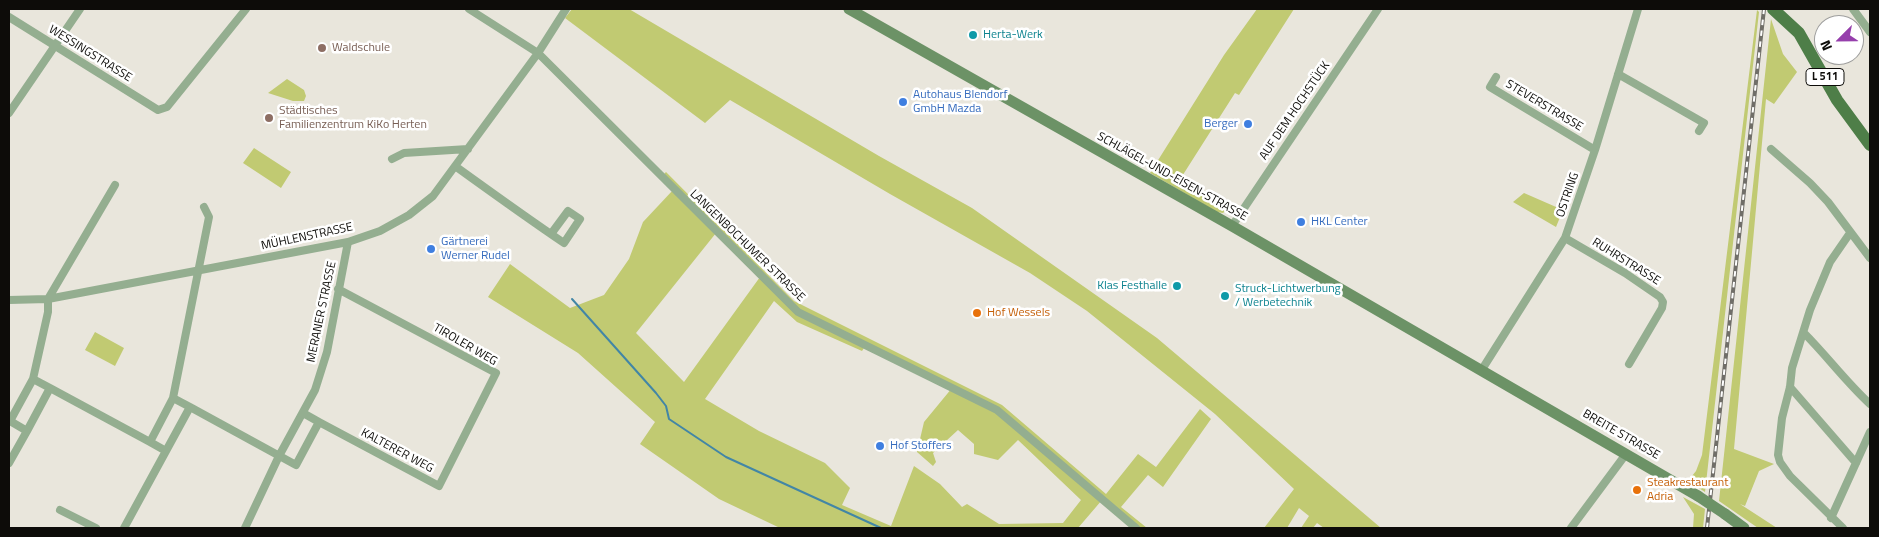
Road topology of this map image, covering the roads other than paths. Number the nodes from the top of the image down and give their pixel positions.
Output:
1 (80, 9) edge
2 (246, 9) edge
3 (469, 9) edge
4 (566, 9) edge
5 (849, 9) edge
6 (1378, 9) edge
7 (1638, 9) edge
8 (1773, 9) edge
9 (1853, 9) edge
10 (9, 18) edge
11 (1870, 32) edge
12 (53, 45) junction
13 (538, 52) junction
14 (1618, 74) junction
15 (1496, 77) dead end
16 (9, 112) edge
17 (1699, 131) dead end
18 (1870, 145) edge
19 (468, 149) junction
20 (1771, 149) dead end
21 (1595, 150) junction
22 (392, 159) dead end
23 (455, 166) junction
24 (115, 185) dead end
25 (204, 207) dead end
26 (1232, 226) junction
27 (1850, 233) junction
28 (551, 234) dead end
29 (1565, 238) junction
30 (348, 242) junction
31 (1870, 258) edge
32 (198, 271) junction
33 (338, 289) junction
34 (48, 299) junction
35 (9, 300) edge
36 (1804, 333) junction
37 (1629, 364) dead end
38 (1481, 371) junction
39 (33, 378) junction
40 (1790, 386) junction
41 (50, 388) junction
42 (173, 398) junction
43 (1870, 404) edge
44 (190, 407) junction
45 (302, 413) junction
46 (9, 420) edge
47 (319, 422) junction
48 (26, 431) junction
49 (1870, 432) edge
50 (150, 442) junction
51 (166, 451) junction
52 (1626, 454) junction
53 (280, 456) junction
54 (451, 461) joint
55 (9, 463) edge
56 (1856, 463) junction
57 (60, 510) dead end
58 (1831, 518) junction
59 (1576, 527) edge
60 (96, 528) edge
61 (124, 528) edge
62 (245, 528) edge
63 (1136, 528) edge
64 (1744, 528) edge
65 (1843, 528) edge

1 - 12 street
2 - 12 street, WESSINGSTRASSE
3 - 13 street, LANGENBOCHUMER STRASSE
4 - 13 street, MÜHLENSTRASSE
5 - 26 street, SCHLÄGEL-UND-EISEN-STRASSE
6 - 26 street, AUF DEM HOCHSTÜCK
7 - 14 street, OSTRING
8 - 18 main road, L 511
9 - 11 street
10 - 12 street, WESSINGSTRASSE
12 - 16 street
13 - 19 street, MÜHLENSTRASSE
13 - 63 street, LANGENBOCHUMER STRASSE
14 - 17 street
14 - 21 street, OSTRING
15 - 21 street, STEVERSTRASSE
19 - 22 street
19 - 23 street, MÜHLENSTRASSE
20 - 27 street
21 - 29 street, OSTRING
23 - 28 street
23 - 30 street, MÜHLENSTRASSE
24 - 34 street
25 - 32 street
26 - 38 street, SCHLÄGEL-UND-EISEN-STRASSE
27 - 31 street
27 - 36 street
29 - 37 street, RUHRSTRASSE
29 - 38 street, OSTRING
30 - 32 street, MÜHLENSTRASSE
30 - 33 street, MERANER STRASSE
32 - 34 street, MÜHLENSTRASSE
32 - 42 street
33 - 45 street, MERANER STRASSE
33 - 54 street, TIROLER WEG
34 - 35 street, MÜHLENSTRASSE
34 - 39 street
36 - 40 street
36 - 43 street
38 - 52 street, BREITE STRASSE
39 - 41 street
39 - 46 street
40 - 56 street
40 - 58 street
41 - 48 street
41 - 50 street
42 - 44 street
42 - 50 street
44 - 51 street
44 - 53 street
45 - 47 street
45 - 53 street, MERANER STRASSE
46 - 48 street
47 - 53 street
47 - 54 street, KALTERER WEG
48 - 55 street
49 - 56 street
50 - 51 street
51 - 61 street
52 - 59 street
52 - 64 street, BREITE STRASSE, bridge
53 - 62 street, MERANER STRASSE
56 - 58 street
57 - 60 street
58 - 65 street

